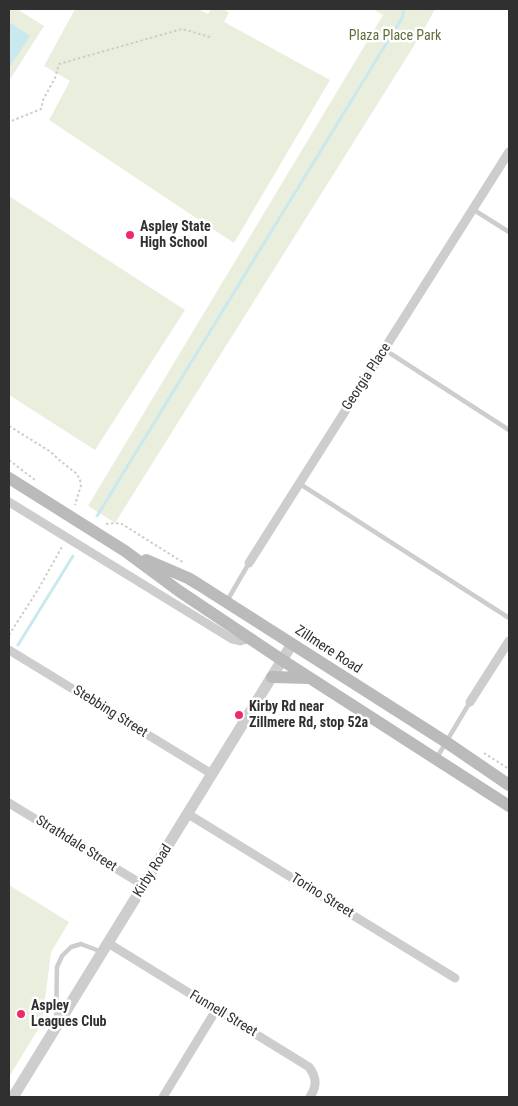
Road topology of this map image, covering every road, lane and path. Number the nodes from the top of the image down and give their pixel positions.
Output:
1 (210, 37) dead end
2 (9, 129) edge
3 (509, 152) edge
4 (474, 210) junction
5 (509, 232) edge
6 (384, 350) junction
7 (9, 426) edge
8 (509, 430) edge
9 (9, 478) edge
10 (299, 483) junction
11 (9, 502) edge
12 (73, 507) dead end
13 (65, 542) dead end
14 (125, 551) junction
15 (249, 563) joint
16 (226, 602) junction
17 (509, 618) edge
18 (9, 635) edge
19 (252, 638) junction
20 (509, 641) edge
21 (292, 644) junction
22 (9, 650) edge
23 (282, 660) junction
24 (272, 677) junction
25 (310, 678) junction
26 (470, 702) joint
27 (446, 742) junction
28 (435, 760) junction
29 (212, 774) junction
30 (509, 784) edge
31 (9, 803) edge
32 (509, 806) edge
33 (188, 814) junction
34 (144, 886) junction
35 (105, 948) junction
36 (455, 978) dead end
37 (216, 1010) junction
38 (57, 1026) junction
39 (13, 1097) edge
40 (163, 1097) edge
41 (310, 1097) edge

1 - 2 path
3 - 4 street, Georgia Place
4 - 5 lane
4 - 6 street, Georgia Place
6 - 8 lane
6 - 10 street, Georgia Place
7 - 12 path
9 - 14 main road, Zillmere Road
10 - 15 street, Georgia Place
10 - 17 lane
11 - 19 street
13 - 18 path
14 - 16 main road, Zillmere Road
14 - 19 main road, Zillmere Road
15 - 16 lane, Georgia Place
16 - 21 main road, Zillmere Road
19 - 23 main road, Zillmere Road
20 - 26 street
21 - 23 street, Kirby Road
21 - 27 main road, Zillmere Road
22 - 29 street, Stebbing Street
23 - 24 street, Kirby Road
23 - 25 main road, Zillmere Road
24 - 25 main road
24 - 29 street, Kirby Road
25 - 28 main road, Zillmere Road
26 - 27 lane
27 - 28 lane
27 - 30 main road, Zillmere Road
28 - 32 main road, Zillmere Road
29 - 33 street, Kirby Road
31 - 34 street, Strathdale Street
33 - 34 street, Kirby Road
33 - 36 street, Torino Street
34 - 35 street, Kirby Road
35 - 37 street, Funnell Street
35 - 38 street, Kirby Road
35 - 38 lane
37 - 40 street
37 - 41 street, Funnell Street
38 - 39 street, Kirby Road

